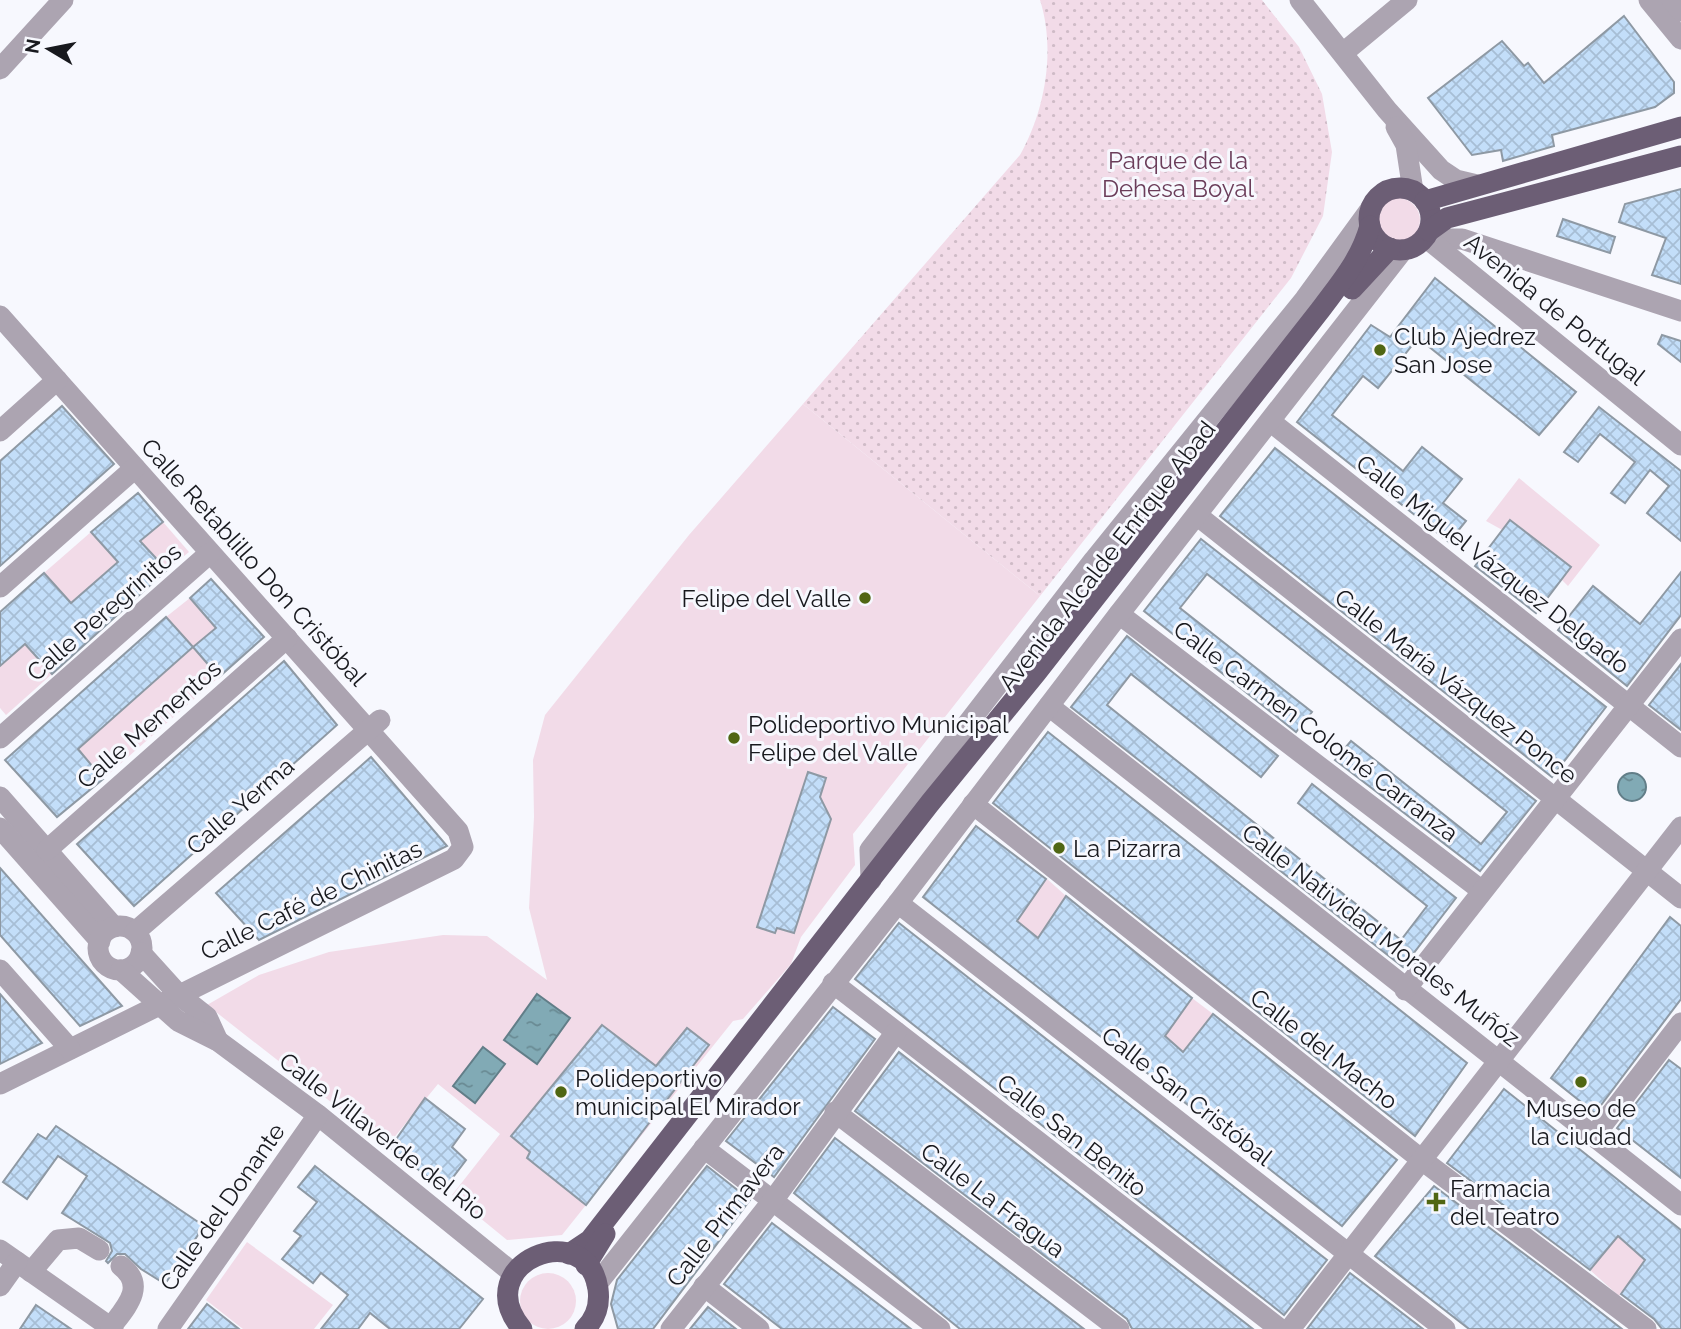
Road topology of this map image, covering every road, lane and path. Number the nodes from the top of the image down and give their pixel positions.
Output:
1 (63, 0) edge
2 (1300, 0) edge
3 (1407, 0) edge
4 (1649, 0) edge
5 (1672, 0) edge
6 (1681, 11) edge
7 (1681, 39) edge
8 (1343, 53) junction
9 (0, 69) edge
10 (1387, 110) junction
11 (1681, 127) edge
12 (1681, 156) edge
13 (1477, 185) junction
14 (1419, 196) junction
15 (1371, 216) junction
16 (1428, 237) junction
17 (1397, 249) junction
18 (1681, 311) edge
19 (0, 316) edge
20 (57, 380) junction
21 (1271, 422) junction
22 (0, 431) edge
23 (1681, 445) edge
24 (135, 468) junction
25 (1198, 516) junction
26 (210, 553) junction
27 (0, 587) edge
28 (1119, 614) junction
29 (287, 638) junction
30 (1681, 639) edge
31 (1630, 705) junction
32 (1049, 706) junction
33 (374, 725) junction
34 (0, 738) edge
35 (1681, 747) edge
36 (0, 797) edge
37 (1556, 797) junction
38 (972, 804) junction
39 (1681, 827) edge
40 (0, 828) edge
41 (463, 846) joint
42 (47, 850) junction
43 (1646, 872) junction
44 (871, 880) joint
45 (1481, 890) junction
46 (1681, 898) edge
47 (898, 903) junction
48 (107, 934) junction
49 (138, 942) junction
50 (0, 970) edge
51 (121, 970) junction
52 (833, 983) junction
53 (1405, 990) junction
54 (179, 995) junction
55 (159, 1005) junction
56 (896, 1032) junction
57 (1677, 1038) edge
58 (218, 1041) junction
59 (70, 1049) junction
60 (1500, 1062) junction
61 (0, 1084) edge
62 (835, 1112) junction
63 (318, 1115) junction
64 (1593, 1137) junction
65 (704, 1148) junction
66 (1422, 1160) junction
67 (774, 1199) junction
68 (1681, 1205) edge
69 (99, 1250) dead end
70 (1347, 1254) junction
71 (577, 1259) junction
72 (16, 1261) edge
73 (121, 1266) dead end
74 (514, 1274) junction
75 (597, 1284) junction
76 (0, 1286) edge
77 (704, 1286) junction
78 (112, 1328) edge
79 (589, 1328) edge
80 (168, 1329) edge
81 (520, 1329) edge
82 (671, 1329) edge
83 (759, 1329) edge
84 (940, 1329) edge
85 (1119, 1329) edge
86 (1280, 1329) edge
87 (1290, 1329) edge
88 (1445, 1329) edge
89 (1646, 1329) edge

1 - 9 street
2 - 8 street
3 - 8 street
4 - 7 street
5 - 6 street
8 - 10 street
10 - 13 street
10 - 14 street
11 - 13 main road
12 - 16 main road
13 - 14 main road
14 - 15 main road
14 - 16 main road
15 - 17 main road
15 - 44 street, Avenida Alcalde Enrique Abad
16 - 17 main road
16 - 18 street
16 - 23 street, Avenida de Portugal
17 - 21 street
17 - 71 main road, Avenida Alcalde Enrique Abad
19 - 20 street, Calle Retablillo Don Cristóbal
20 - 22 street
20 - 24 street, Calle Retablillo Don Cristóbal
21 - 25 street
21 - 31 street, Calle Miguel Vázquez Delgado
24 - 26 street, Calle Retablillo Don Cristóbal
24 - 27 street
25 - 28 street
25 - 37 street, Calle María Vázquez Ponce
26 - 29 street, Calle Retablillo Don Cristóbal
26 - 34 street, Calle Peregrinitos
28 - 32 street
28 - 45 street, Calle Carmen Colomé Carranza
29 - 33 street, Calle Retablillo Don Cristóbal
29 - 42 street, Calle Mementos
30 - 31 street
31 - 35 street, Calle Miguel Vázquez Delgado
31 - 37 street
32 - 38 street
32 - 53 street, Calle Natividad Morales Muñóz
33 - 41 street, Calle Retablillo Don Cristóbal
33 - 49 street, Calle Yerma
36 - 42 street
37 - 43 street, Calle María Vázquez Ponce
37 - 45 street
38 - 47 street
38 - 66 street, Calle del Macho
39 - 43 street
40 - 48 street
41 - 54 street, Calle Café de Chinitas
42 - 48 street
43 - 46 street, Calle María Vázquez Ponce
43 - 60 street
44 - 71 main road, Avenida Alcalde Enrique Abad
45 - 53 street
47 - 52 street
47 - 70 street, Calle San Cristóbal
48 - 49 street
48 - 51 street, Calle Villaverde del Rio
49 - 51 street, Calle Yerma
49 - 54 street, Calle Villaverde del Rio
50 - 59 street
51 - 55 street, Calle Villaverde del Rio
52 - 56 street, Calle San Benito
52 - 65 street
53 - 60 street, Calle Natividad Morales Muñóz
54 - 55 street, Calle Café de Chinitas
54 - 58 street, Calle Villaverde del Rio
55 - 58 street, Calle Villaverde del Rio
55 - 59 street
56 - 62 street, Calle Primavera
56 - 86 street, Calle San Benito
57 - 64 street
58 - 63 street, Calle Villaverde del Rio
59 - 61 street
60 - 64 street, Calle Natividad Morales Muñóz
60 - 66 street
62 - 67 street, Calle Primavera
62 - 85 street, Calle La Fragua
63 - 74 street, Calle Villaverde del Rio
63 - 80 street, Calle del Donante
64 - 68 street, Calle Natividad Morales Muñóz
65 - 67 street
65 - 75 street
66 - 70 street
66 - 89 street, Calle del Macho
67 - 77 street, Calle Primavera
67 - 84 street
69 - 72 street
70 - 87 street
70 - 88 street, Calle San Cristóbal
71 - 74 main road
71 - 75 main road
72 - 76 street
72 - 78 street
73 - 78 street
74 - 81 main road
75 - 79 main road
77 - 82 street, Calle Primavera
77 - 83 street

